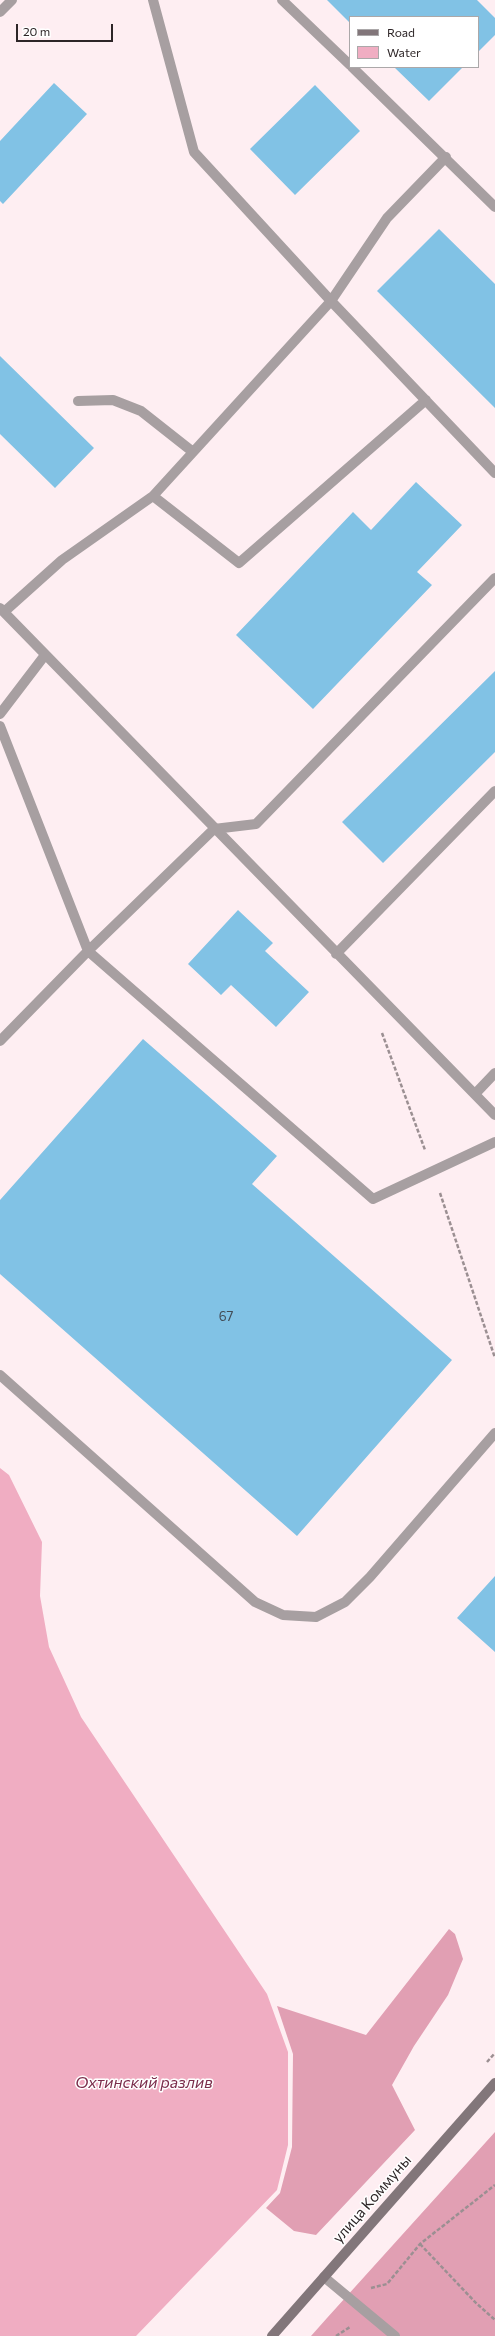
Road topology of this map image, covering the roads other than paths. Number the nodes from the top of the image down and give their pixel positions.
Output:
1 (12, 0) edge
2 (153, 0) edge
3 (282, 0) edge
4 (0, 12) edge
5 (349, 64) edge
6 (353, 68) edge
7 (446, 157) junction
8 (495, 207) edge
9 (331, 301) junction
10 (426, 400) junction
11 (78, 401) dead end
12 (193, 452) junction
13 (495, 472) edge
14 (153, 496) junction
15 (495, 578) edge
16 (2, 610) edge
17 (45, 655) junction
18 (0, 714) edge
19 (0, 726) edge
20 (495, 791) edge
21 (214, 829) junction
22 (88, 951) junction
23 (336, 954) junction
24 (0, 1041) edge
25 (495, 1073) edge
26 (475, 1094) junction
27 (495, 1115) edge
28 (495, 1142) edge
29 (0, 1375) edge
30 (495, 1433) edge
31 (495, 2083) edge
32 (324, 2277) junction
33 (272, 2336) edge
34 (395, 2336) edge

1 - 4 lane
2 - 9 lane
3 - 5 lane
6 - 7 lane
7 - 8 lane
7 - 9 lane
9 - 10 lane
9 - 12 lane
10 - 13 lane
10 - 14 lane
11 - 12 lane
12 - 14 lane
14 - 16 lane
15 - 21 lane
16 - 17 lane
17 - 18 lane
17 - 21 lane
19 - 22 lane
20 - 23 lane
21 - 22 lane
21 - 23 lane
22 - 24 lane
22 - 28 lane
23 - 26 lane
25 - 26 lane
26 - 27 lane
29 - 30 lane
31 - 32 street, улица Коммуны
32 - 33 street, улица Коммуны
32 - 34 lane

